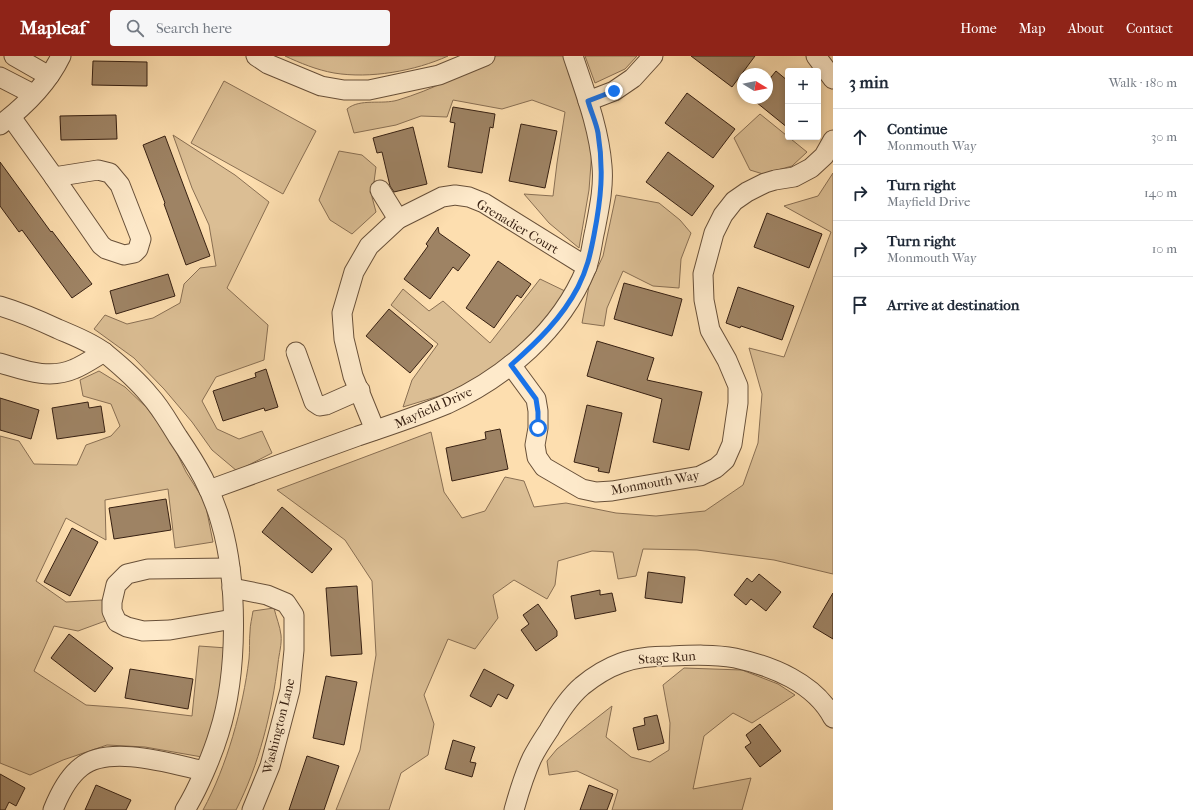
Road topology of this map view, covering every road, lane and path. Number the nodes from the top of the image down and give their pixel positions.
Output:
1 (14, 56) edge
2 (61, 56) edge
3 (256, 56) edge
4 (485, 56) edge
5 (573, 56) edge
6 (653, 56) edge
7 (816, 56) edge
8 (49, 76) junction
9 (0, 77) edge
10 (833, 79) edge
11 (33, 94) junction
12 (588, 101) junction
13 (5, 121) edge
14 (833, 140) edge
15 (54, 177) junction
16 (380, 190) dead end
17 (398, 219) junction
18 (587, 267) junction
19 (0, 306) edge
20 (104, 352) junction
21 (296, 352) dead end
22 (0, 363) edge
23 (511, 365) junction
24 (360, 390) junction
25 (375, 430) junction
26 (209, 490) junction
27 (230, 568) junction
28 (232, 588) junction
29 (233, 619) junction
30 (833, 718) edge
31 (204, 771) junction
32 (53, 810) edge
33 (185, 810) edge
34 (252, 810) edge
35 (514, 810) edge

1 - 8 street
2 - 8 street
3 - 4 street
5 - 12 street, Mayfield Drive
6 - 12 street
7 - 10 street
8 - 11 street
9 - 11 street
11 - 13 street
12 - 18 street, Mayfield Drive
13 - 15 street
14 - 23 street, Monmouth Way
15 - 15 street
16 - 17 street
17 - 18 street, Grenadier Court
17 - 24 street, Grenadier Court
18 - 23 street, Mayfield Drive
19 - 20 street
20 - 22 street
20 - 26 street
21 - 24 street
23 - 25 street, Mayfield Drive
24 - 25 street, Grenadier Court
25 - 26 street, Mayfield Drive
26 - 27 street
27 - 28 street
27 - 29 street
28 - 29 street
28 - 34 street, Washington Lane
29 - 31 street
30 - 35 street, Stage Run
31 - 32 street
31 - 33 street

